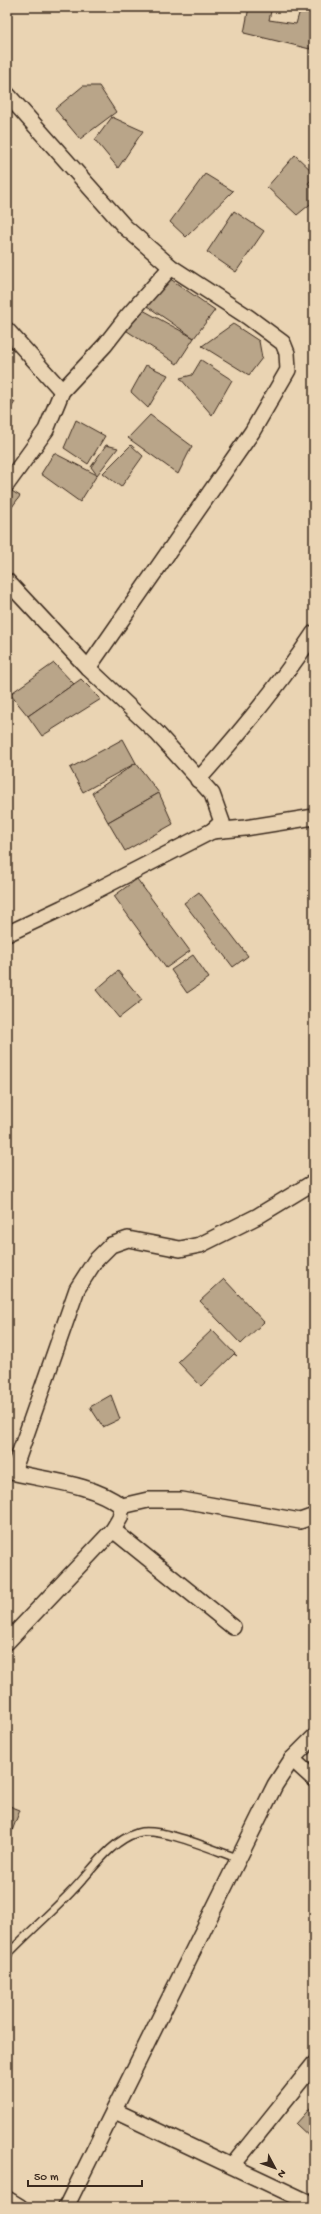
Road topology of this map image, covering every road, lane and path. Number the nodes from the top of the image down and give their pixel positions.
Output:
1 (7, 94) edge
2 (171, 267) junction
3 (7, 330) edge
4 (62, 391) junction
5 (7, 484) edge
6 (7, 581) edge
7 (314, 633) edge
8 (88, 668) junction
9 (198, 780) junction
10 (314, 818) edge
11 (212, 831) junction
12 (7, 934) edge
13 (314, 1182) edge
14 (10, 1471) edge
15 (122, 1506) junction
16 (314, 1516) edge
17 (113, 1530) junction
18 (232, 1627) dead end
19 (7, 1642) edge
20 (314, 1737) edge
21 (292, 1759) junction
22 (314, 1779) edge
23 (240, 1859) junction
24 (7, 1955) edge
25 (314, 2064) edge
26 (115, 2111) junction
27 (233, 2165) junction
28 (7, 2199) edge
29 (314, 2205) edge
30 (20, 2207) edge
31 (66, 2207) edge

1 - 2 street
2 - 4 street
2 - 8 street
3 - 4 street
4 - 5 street
6 - 8 street
7 - 9 street
8 - 9 street
9 - 11 street
10 - 11 street
11 - 12 street
13 - 14 street
14 - 15 street
15 - 16 street
15 - 17 street
17 - 18 street
17 - 19 street
20 - 21 street
21 - 22 street
21 - 23 street
23 - 24 lane
23 - 26 street
25 - 27 street
26 - 27 street
26 - 31 street
27 - 29 street
28 - 30 street

